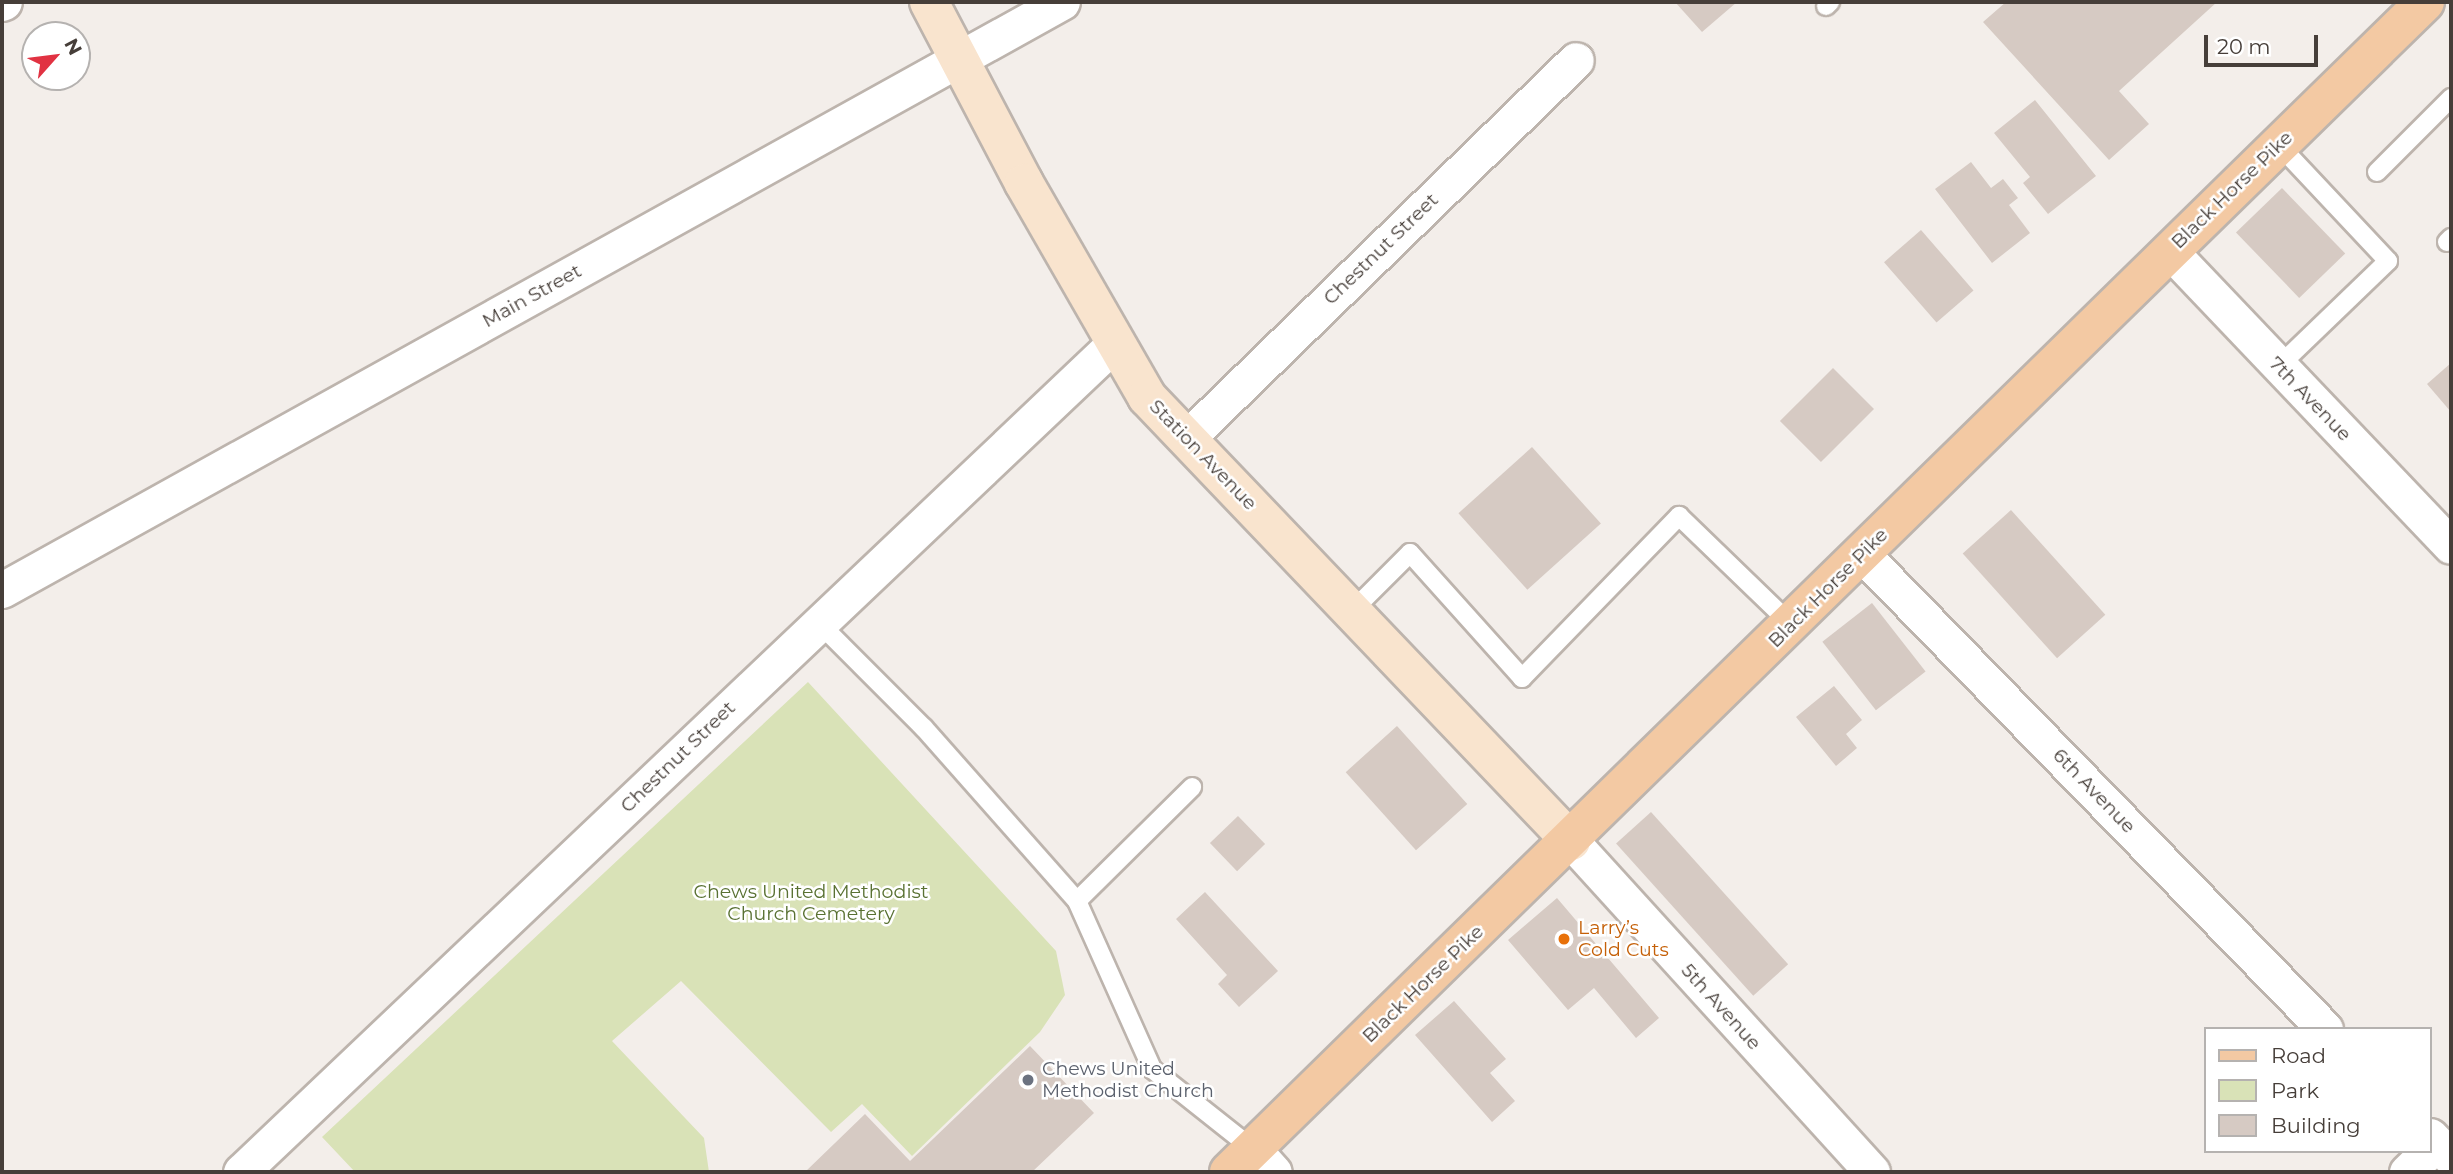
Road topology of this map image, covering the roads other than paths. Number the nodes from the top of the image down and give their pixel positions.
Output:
1 (929, 2) edge
2 (1062, 2) edge
3 (2425, 2) edge
4 (959, 59) junction
5 (1576, 60) dead end
6 (2451, 98) edge
7 (2279, 145) junction
8 (2377, 172) dead end
9 (2170, 251) junction
10 (1116, 342) junction
11 (2279, 366) junction
12 (1187, 438) junction
13 (2451, 546) edge
14 (1862, 554) junction
15 (2, 590) edge
16 (1352, 611) junction
17 (820, 623) junction
18 (1791, 624) junction
19 (1192, 787) dead end
20 (1571, 841) junction
21 (1077, 901) junction
22 (2323, 1027) edge
23 (2429, 1153) edge
24 (1252, 1165) edge
25 (241, 1172) edge
26 (1872, 1172) edge
27 (2407, 1172) edge

1 - 4 street, Station Avenue
2 - 4 street, Main Street
3 - 7 main road, Black Horse Pike
4 - 10 street, Station Avenue
4 - 15 street, Main Street
5 - 12 street, Chestnut Street
6 - 8 lane
7 - 9 main road, Black Horse Pike
7 - 11 lane
9 - 11 street, 7th Avenue
9 - 14 main road, Black Horse Pike
10 - 12 street, Station Avenue
10 - 17 street, Chestnut Street
11 - 13 street, 7th Avenue
12 - 16 street, Station Avenue
14 - 18 main road, Black Horse Pike
14 - 22 street, 6th Avenue
16 - 18 lane
16 - 20 street, Station Avenue
17 - 21 lane
17 - 25 street, Chestnut Street
18 - 20 main road, Black Horse Pike
19 - 21 lane
20 - 24 main road, Black Horse Pike
20 - 26 street, 5th Avenue
21 - 24 lane
23 - 27 street

